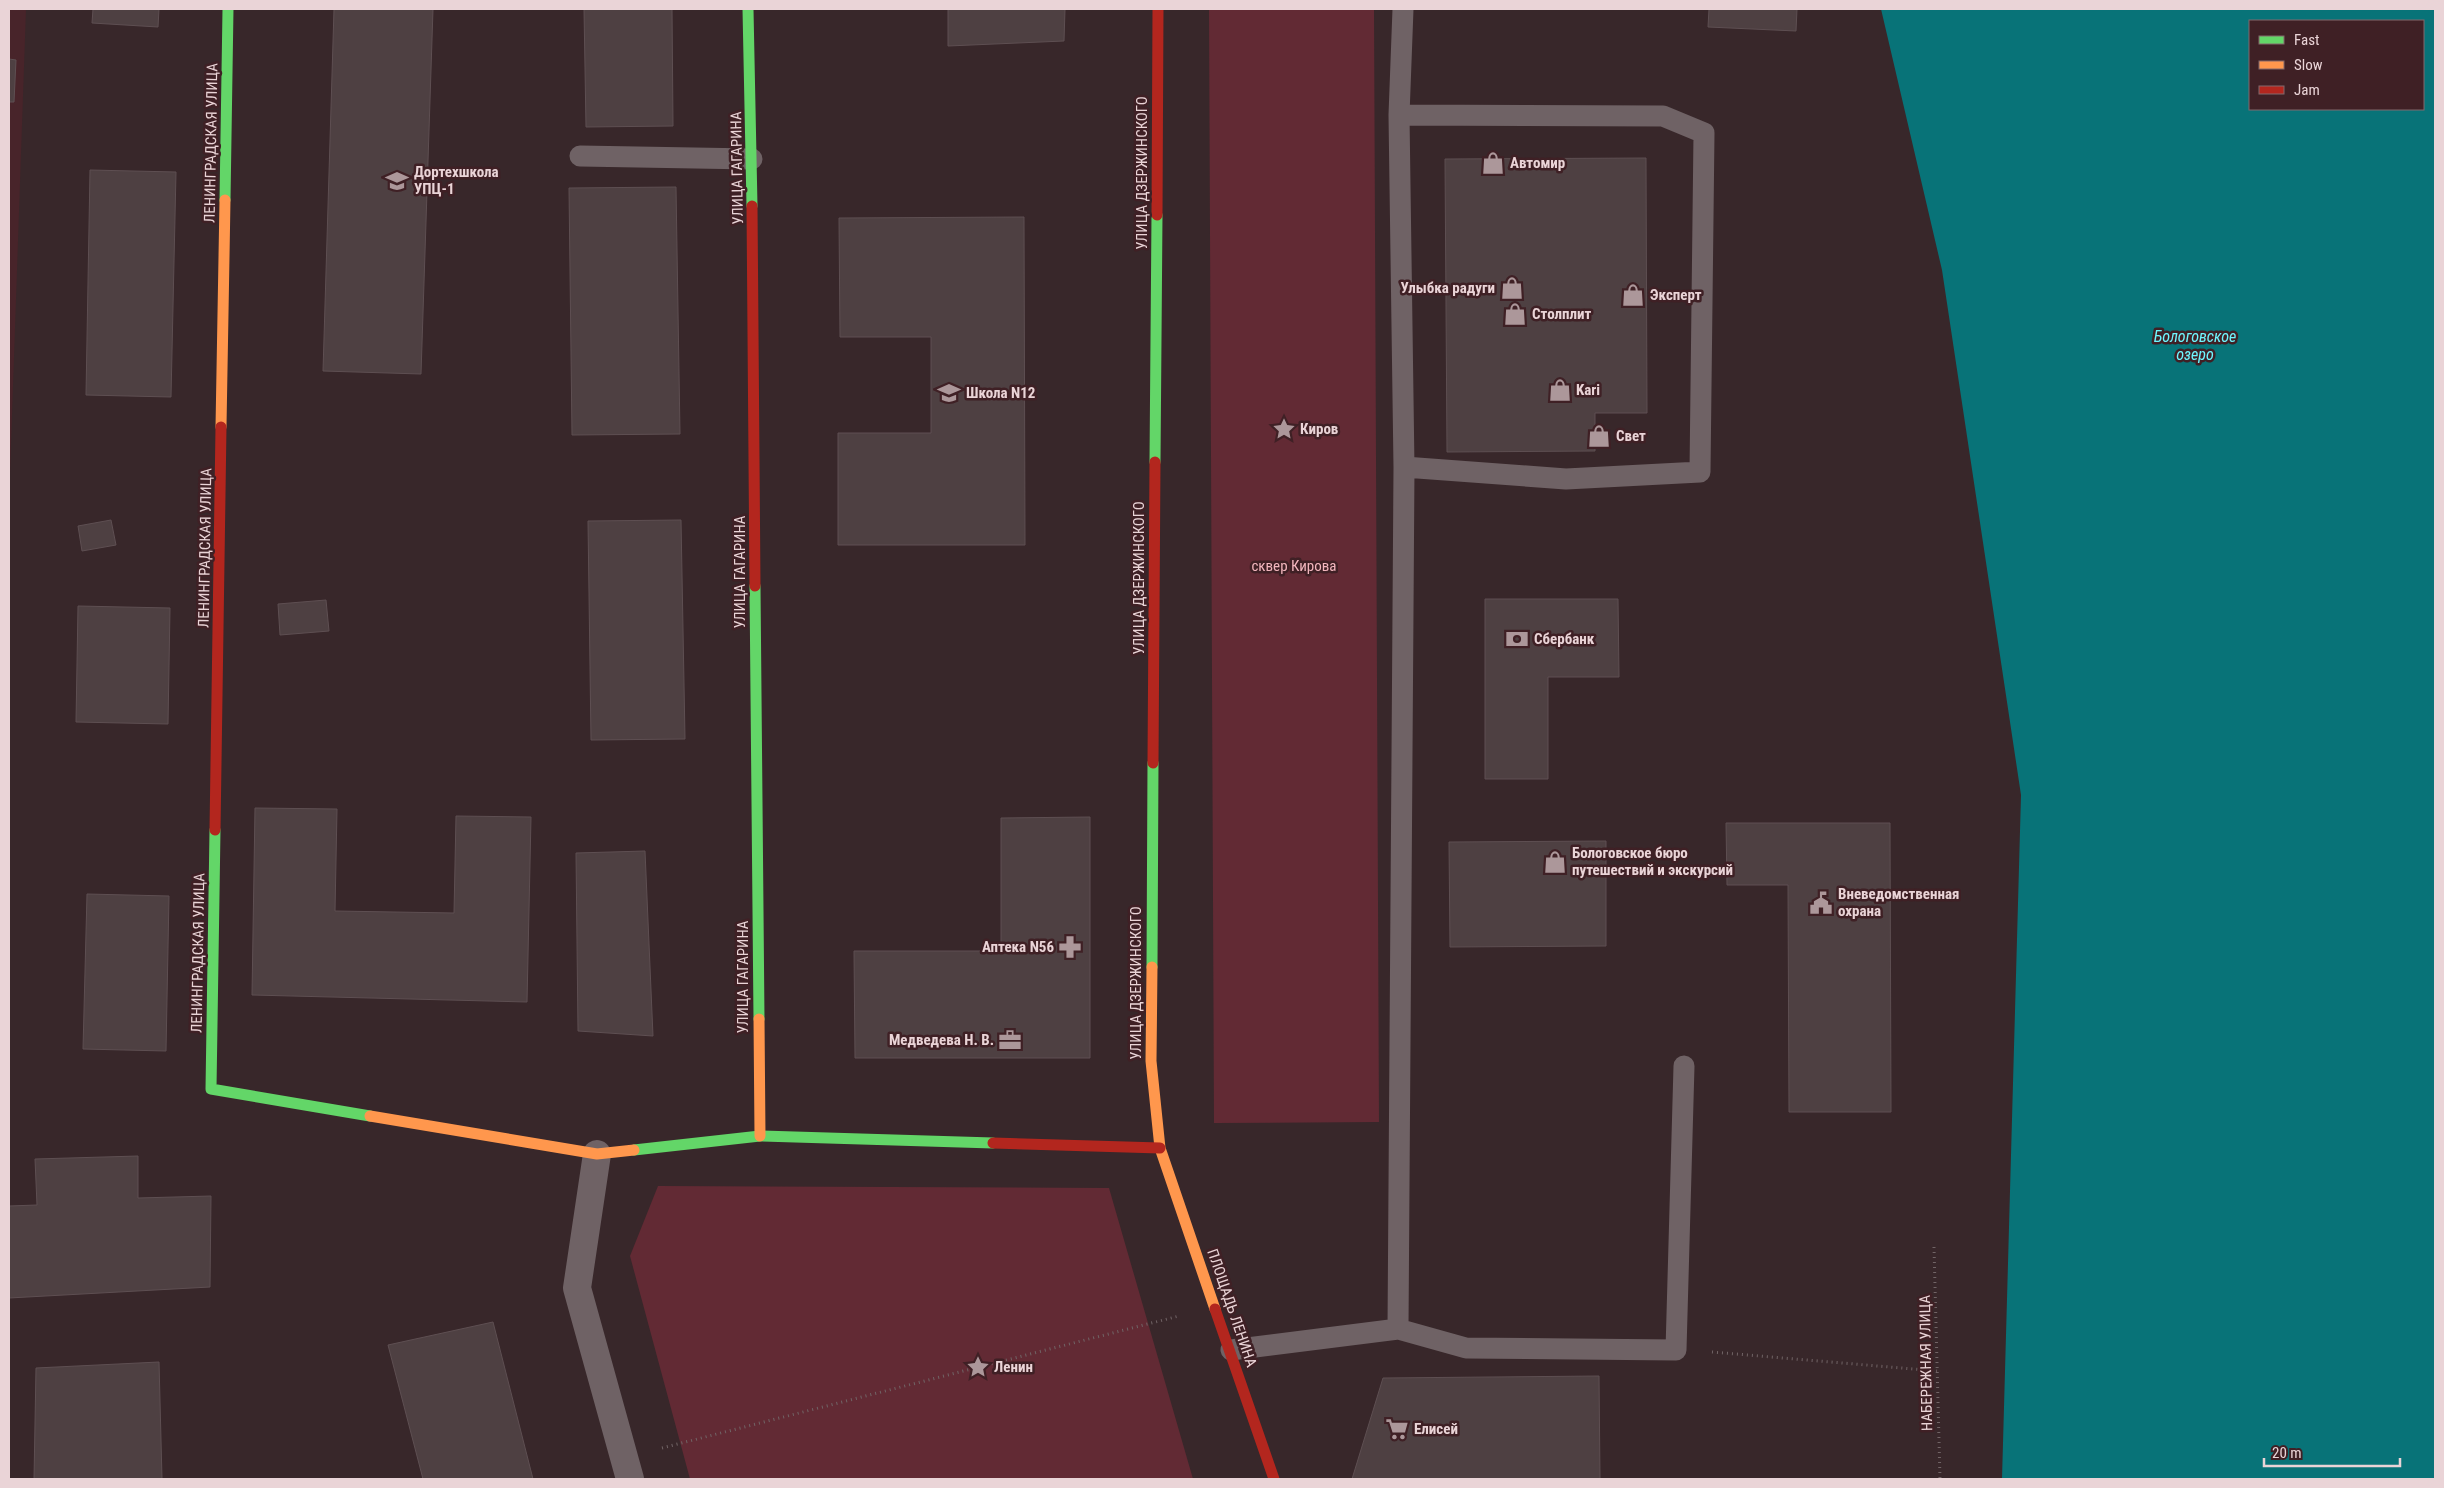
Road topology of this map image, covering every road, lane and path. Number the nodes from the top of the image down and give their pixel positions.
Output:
1 (228, 9) edge
2 (748, 9) edge
3 (1158, 9) edge
4 (1403, 9) edge
5 (1399, 115) junction
6 (580, 156) dead end
7 (752, 159) junction
8 (1404, 467) junction
9 (1684, 1066) dead end
10 (760, 1136) junction
11 (1160, 1148) junction
12 (597, 1154) junction
13 (1934, 1247) dead end
14 (1216, 1307) junction
15 (1398, 1329) junction
16 (1231, 1350) junction
17 (1676, 1350) junction
18 (1937, 1371) junction
19 (627, 1469) edge
20 (1274, 1479) edge
21 (1940, 1479) edge

1 - 12 street, ЛЕНИНГРАДСКАЯ УЛИЦА
2 - 7 street, УЛИЦА ГАГАРИНА
3 - 11 street, УЛИЦА ДЗЕРЖИНСКОГО
4 - 5 lane
5 - 8 lane
5 - 8 lane
6 - 7 lane
7 - 10 street, УЛИЦА ГАГАРИНА
8 - 15 lane
9 - 17 lane
10 - 11 street
10 - 12 street
11 - 14 street, ПЛОЩАДЬ ЛЕНИНА
12 - 19 street
13 - 18 path, НАБЕРЕЖНАЯ УЛИЦА
14 - 16 street, ПЛОЩАДЬ ЛЕНИНА
14 - 19 path
15 - 16 lane
15 - 17 lane
16 - 20 street, ПЛОЩАДЬ ЛЕНИНА
17 - 18 path
18 - 21 path, НАБЕРЕЖНАЯ УЛИЦА

